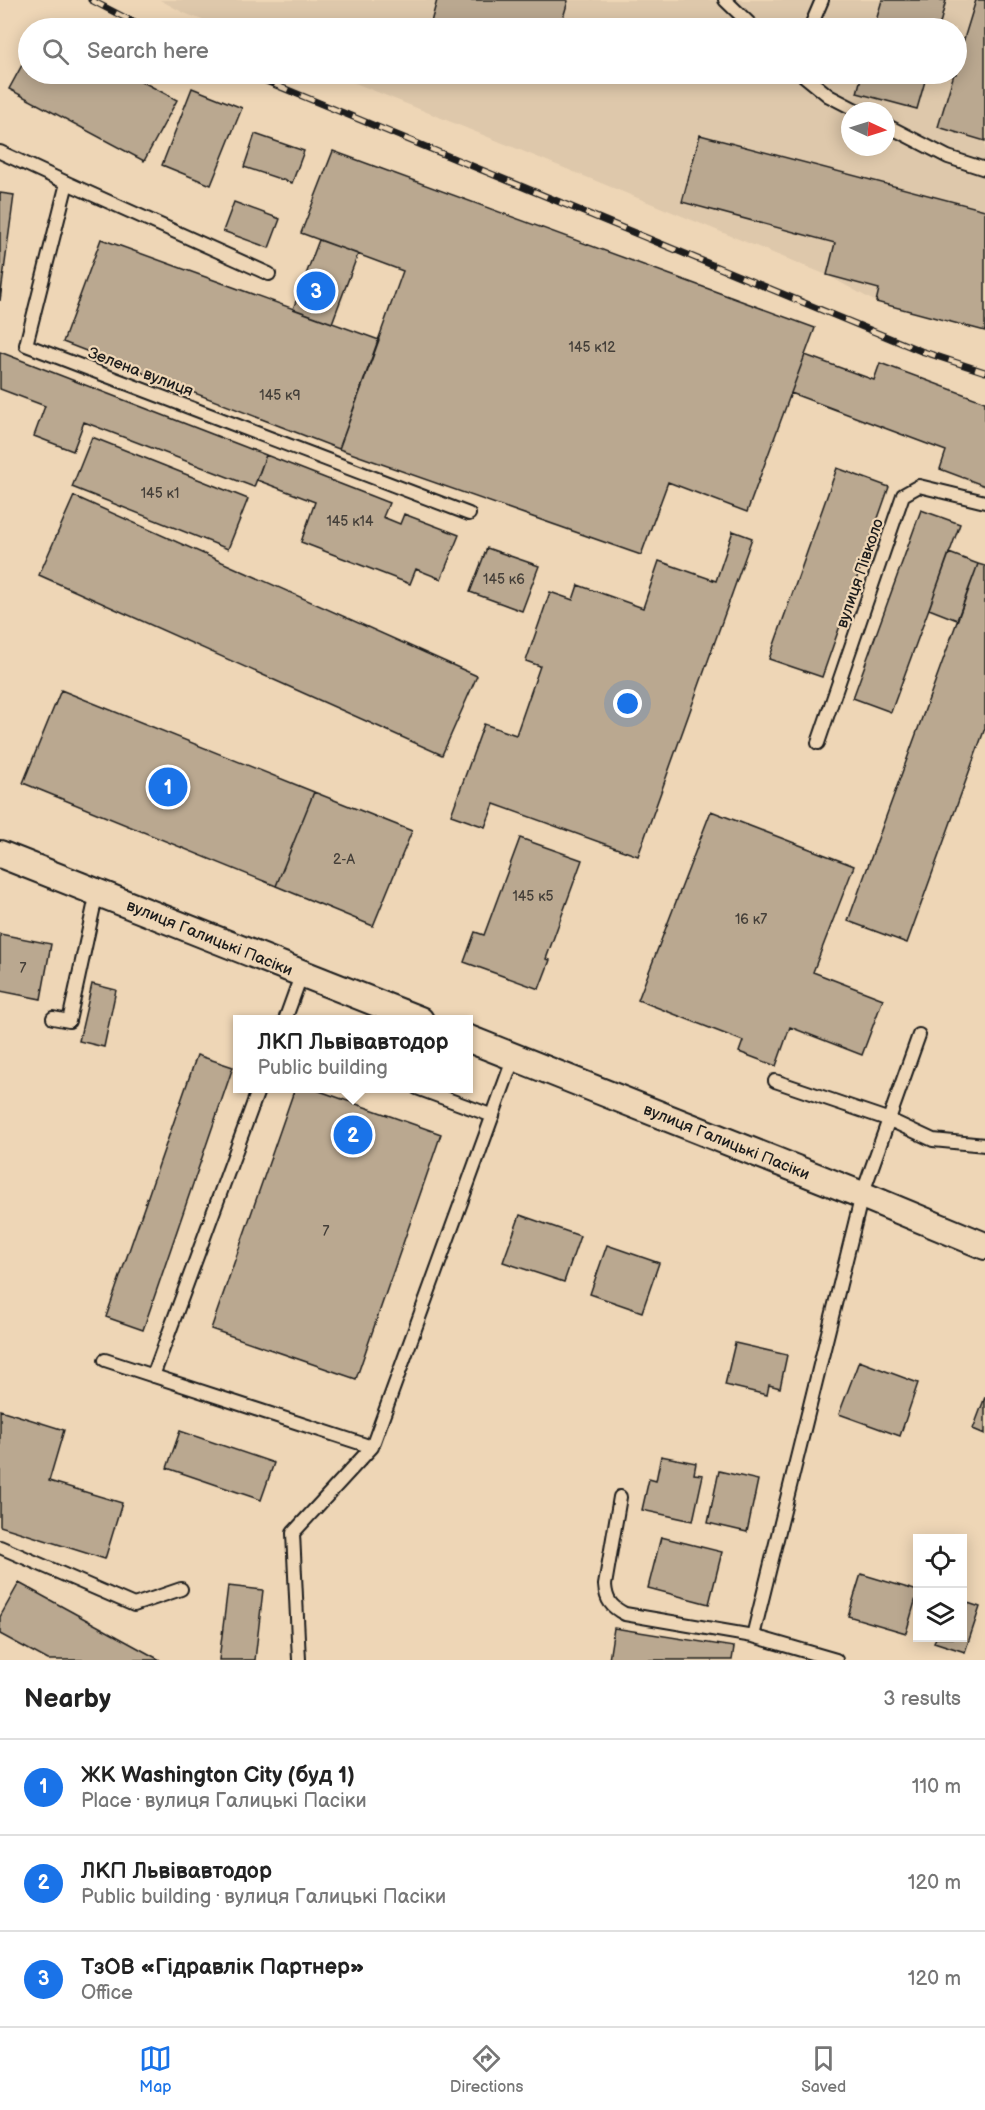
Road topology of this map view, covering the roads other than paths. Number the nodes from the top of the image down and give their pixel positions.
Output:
1 (724, 0) edge
2 (822, 0) edge
3 (743, 18) edge
4 (814, 18) edge
5 (814, 84) edge
6 (841, 102) edge
7 (895, 130) edge
8 (0, 152) edge
9 (985, 169) edge
10 (67, 183) junction
11 (269, 274) dead end
12 (985, 502) edge
13 (469, 514) dead end
14 (818, 743) dead end
15 (0, 854) edge
16 (97, 892) junction
17 (302, 973) junction
18 (287, 1015) edge
19 (407, 1015) edge
20 (53, 1018) dead end
21 (919, 1035) dead end
22 (473, 1041) edge
23 (514, 1057) junction
24 (775, 1081) dead end
25 (258, 1093) edge
26 (428, 1093) edge
27 (493, 1116) junction
28 (890, 1120) junction
29 (985, 1145) edge
30 (862, 1195) junction
31 (985, 1246) edge
32 (105, 1360) dead end
33 (153, 1376) junction
34 (372, 1447) junction
35 (620, 1497) dead end
36 (0, 1547) edge
37 (181, 1589) dead end
38 (753, 1636) junction
39 (299, 1660) edge
40 (836, 1660) edge

1 - 3 lane
2 - 4 lane
5 - 6 lane
7 - 9 lane
8 - 10 lane
10 - 11 lane
10 - 13 lane, Зелена вулиця
12 - 14 lane, вулиця Півколо
15 - 16 street, вулиця Галицькі Пасіки
16 - 17 street, вулиця Галицькі Пасіки
16 - 20 lane
17 - 18 lane
17 - 19 street, вулиця Галицькі Пасіки
21 - 28 lane
22 - 23 street, вулиця Галицькі Пасіки
23 - 27 lane
23 - 30 street, вулиця Галицькі Пасіки
24 - 28 lane
25 - 33 lane
26 - 27 lane
27 - 34 lane
28 - 29 lane
28 - 30 lane
30 - 31 street, вулиця Галицькі Пасіки
30 - 38 lane
32 - 33 lane
33 - 34 lane
34 - 39 lane
35 - 38 lane
36 - 37 lane
38 - 40 lane

